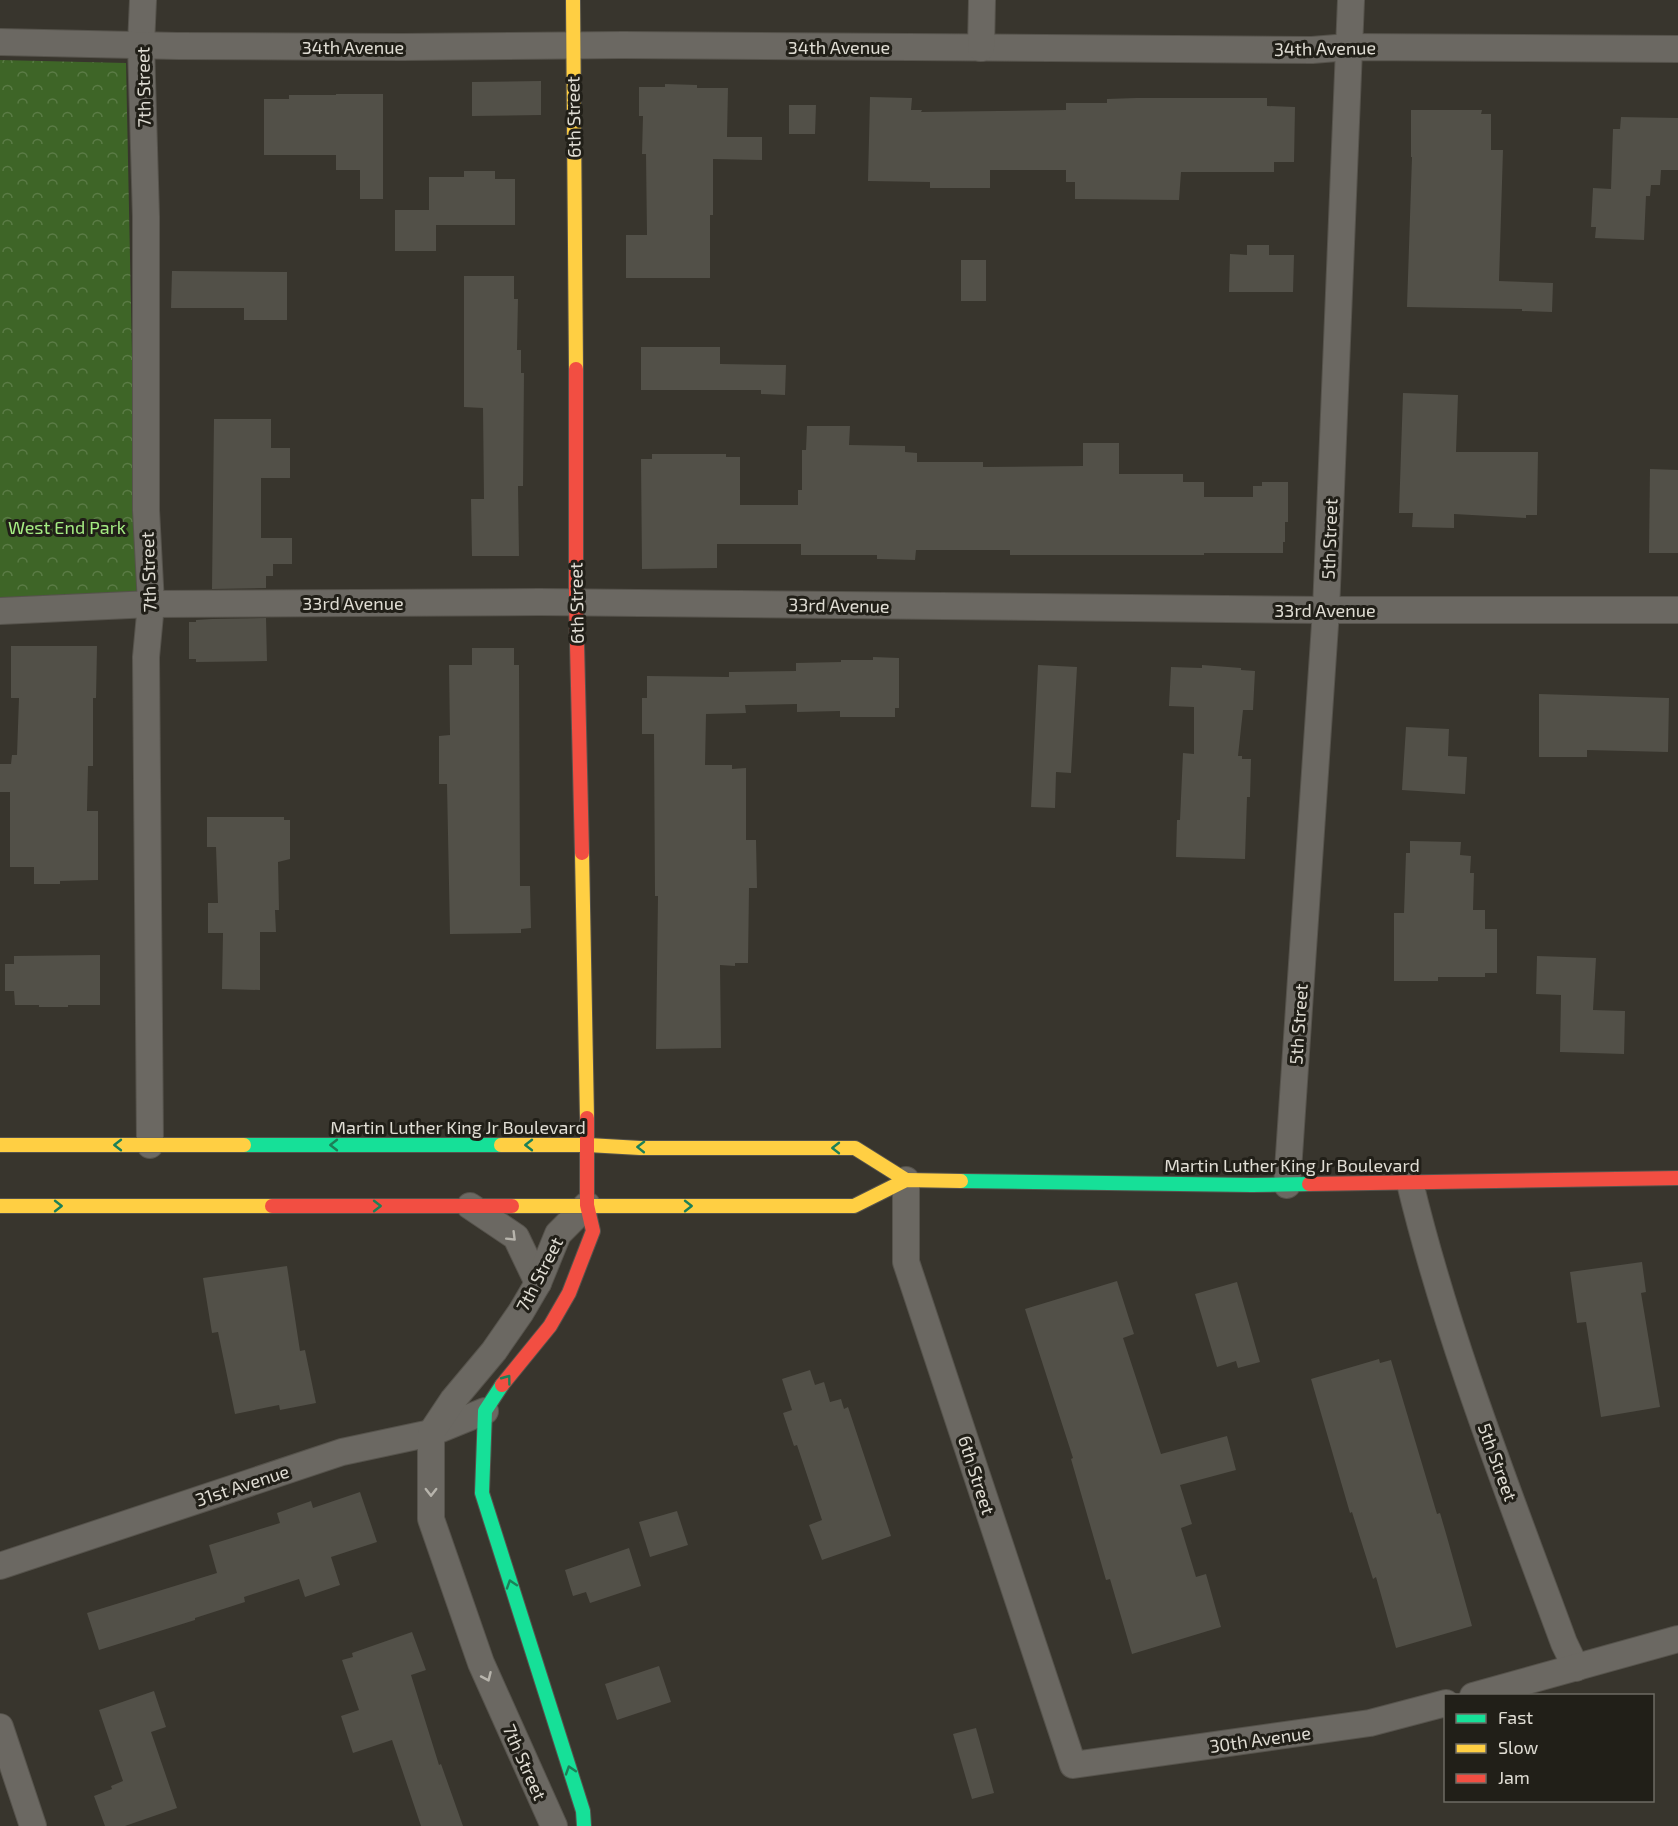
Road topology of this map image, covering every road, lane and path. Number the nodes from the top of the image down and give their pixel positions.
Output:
1 (143, 0) edge
2 (573, 0) edge
3 (982, 0) edge
4 (1351, 0) edge
5 (0, 42) edge
6 (141, 45) junction
7 (573, 45) junction
8 (1349, 47) junction
9 (981, 48) junction
10 (1678, 49) edge
11 (576, 602) junction
12 (152, 604) junction
13 (1326, 610) junction
14 (1678, 610) edge
15 (0, 611) edge
16 (150, 1145) junction
17 (588, 1145) junction
18 (0, 1146) edge
19 (1678, 1178) edge
20 (906, 1180) junction
21 (1410, 1183) junction
22 (1287, 1185) junction
23 (587, 1205) junction
24 (0, 1206) edge
25 (470, 1206) junction
26 (538, 1283) junction
27 (485, 1411) junction
28 (431, 1433) junction
29 (0, 1566) edge
30 (1678, 1639) edge
31 (1576, 1668) junction
32 (1477, 1694) edge
33 (1444, 1704) edge
34 (0, 1727) edge
35 (1074, 1765) joint
36 (33, 1826) edge
37 (554, 1826) edge
38 (584, 1826) edge

1 - 6 street, 7th Street
2 - 7 main road, 6th Street
3 - 9 street
4 - 8 street, 5th Street
5 - 6 street, 34th Avenue
6 - 7 street, 34th Avenue
6 - 12 street, 7th Street
7 - 9 street, 34th Avenue
7 - 11 main road, 6th Street
8 - 9 street, 34th Avenue
8 - 10 street, 34th Avenue
8 - 13 street, 5th Street
11 - 12 street, 33rd Avenue
11 - 13 street, 33rd Avenue
11 - 17 main road, 6th Street
12 - 15 street, 33rd Avenue
12 - 16 street, 7th Street
13 - 14 street, 33rd Avenue
13 - 22 street, 5th Street
17 -> 16 main road, Martin Luther King Jr Boulevard
16 -> 18 main road, Martin Luther King Jr Boulevard
20 -> 17 main road, Martin Luther King Jr Boulevard
17 - 23 main road, 6th Street
19 - 21 main road, Martin Luther King Jr Boulevard
20 - 22 main road, Martin Luther King Jr Boulevard
23 -> 20 main road, Martin Luther King Jr Boulevard
20 - 35 street, 6th Street
21 - 22 main road, Martin Luther King Jr Boulevard
21 - 31 street, 5th Street
23 - 25 main road, Martin Luther King Jr Boulevard
23 - 26 street, 7th Street
27 -> 23 main road, 7th Street
24 -> 25 main road, Martin Luther King Jr Boulevard
25 -> 26 street
26 - 28 street, 7th Street
27 - 28 street, 31st Avenue
38 -> 27 main road, 7th Street
28 - 29 street, 31st Avenue
28 -> 37 street, 7th Street
30 - 31 street
31 - 32 street
33 - 35 street, 30th Avenue
34 - 36 street

